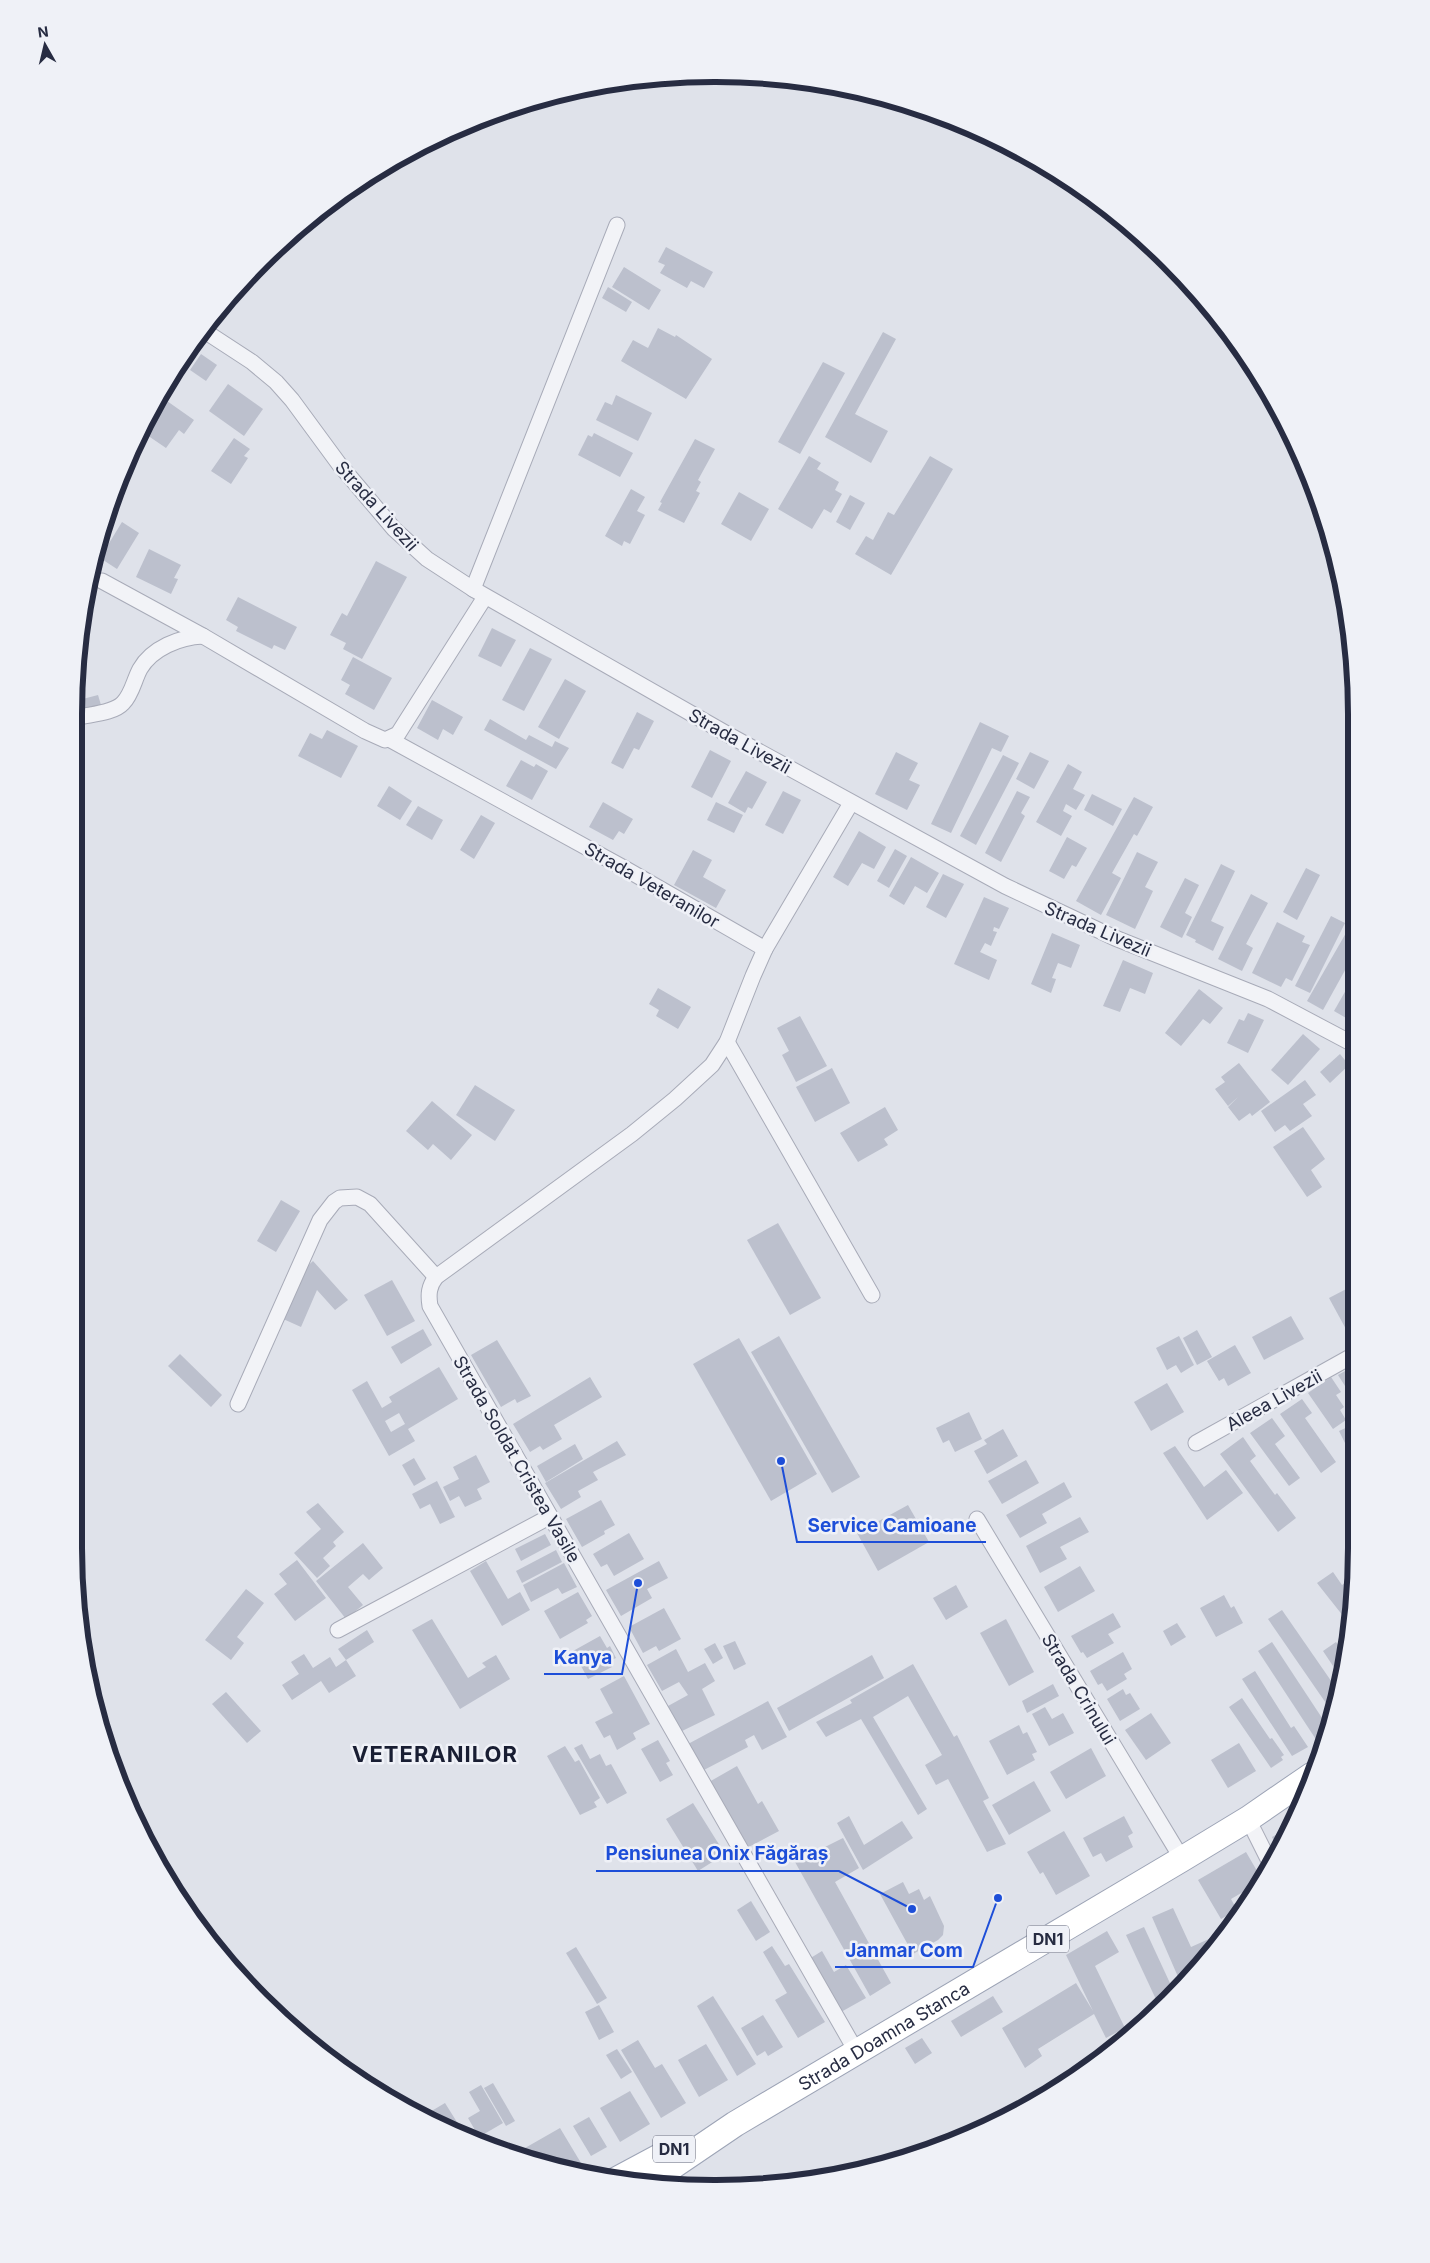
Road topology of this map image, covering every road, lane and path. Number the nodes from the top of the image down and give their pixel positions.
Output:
1 (616, 225) dead end
2 (210, 334) edge
3 (102, 581) dead end
4 (479, 593) junction
5 (203, 636) junction
6 (83, 716) edge
7 (389, 739) junction
8 (851, 803) junction
9 (765, 950) junction
10 (1348, 1041) edge
11 (727, 1042) junction
12 (436, 1277) junction
13 (872, 1295) dead end
14 (1348, 1358) edge
15 (238, 1404) dead end
16 (1196, 1443) dead end
17 (549, 1517) junction
18 (978, 1519) dead end
19 (338, 1630) dead end
20 (1302, 1782) edge
21 (1248, 1819) junction
22 (1267, 1857) edge
23 (1182, 1859) junction
24 (856, 2051) junction
25 (735, 2124) junction
26 (627, 2174) edge
27 (657, 2177) edge

1 - 4 street
2 - 4 street, Strada Livezii
3 - 5 street, Strada Veteranilor
4 - 7 street
4 - 8 street, Strada Livezii
5 - 6 street
5 - 7 street, Strada Veteranilor
7 - 9 street, Strada Veteranilor
8 - 9 street
8 - 10 street, Strada Livezii
9 - 11 street
11 - 12 street
11 - 13 street
12 - 15 street
12 - 17 street, Strada Soldat Cristea Vasile
14 - 16 street, Aleea Livezii
17 - 19 street
17 - 24 street, Strada Soldat Cristea Vasile
18 - 23 street, Strada Crinului
20 - 21 main road, Strada Doamna Stanca / DN1
21 - 22 street
21 - 23 main road, Strada Doamna Stanca / DN1
23 - 24 main road, Strada Doamna Stanca / DN1
24 - 25 main road, Strada Doamna Stanca / DN1
25 - 26 main road, Strada Doamna Stanca / DN1
25 - 27 main road, Strada Doamna Stanca / DN1

